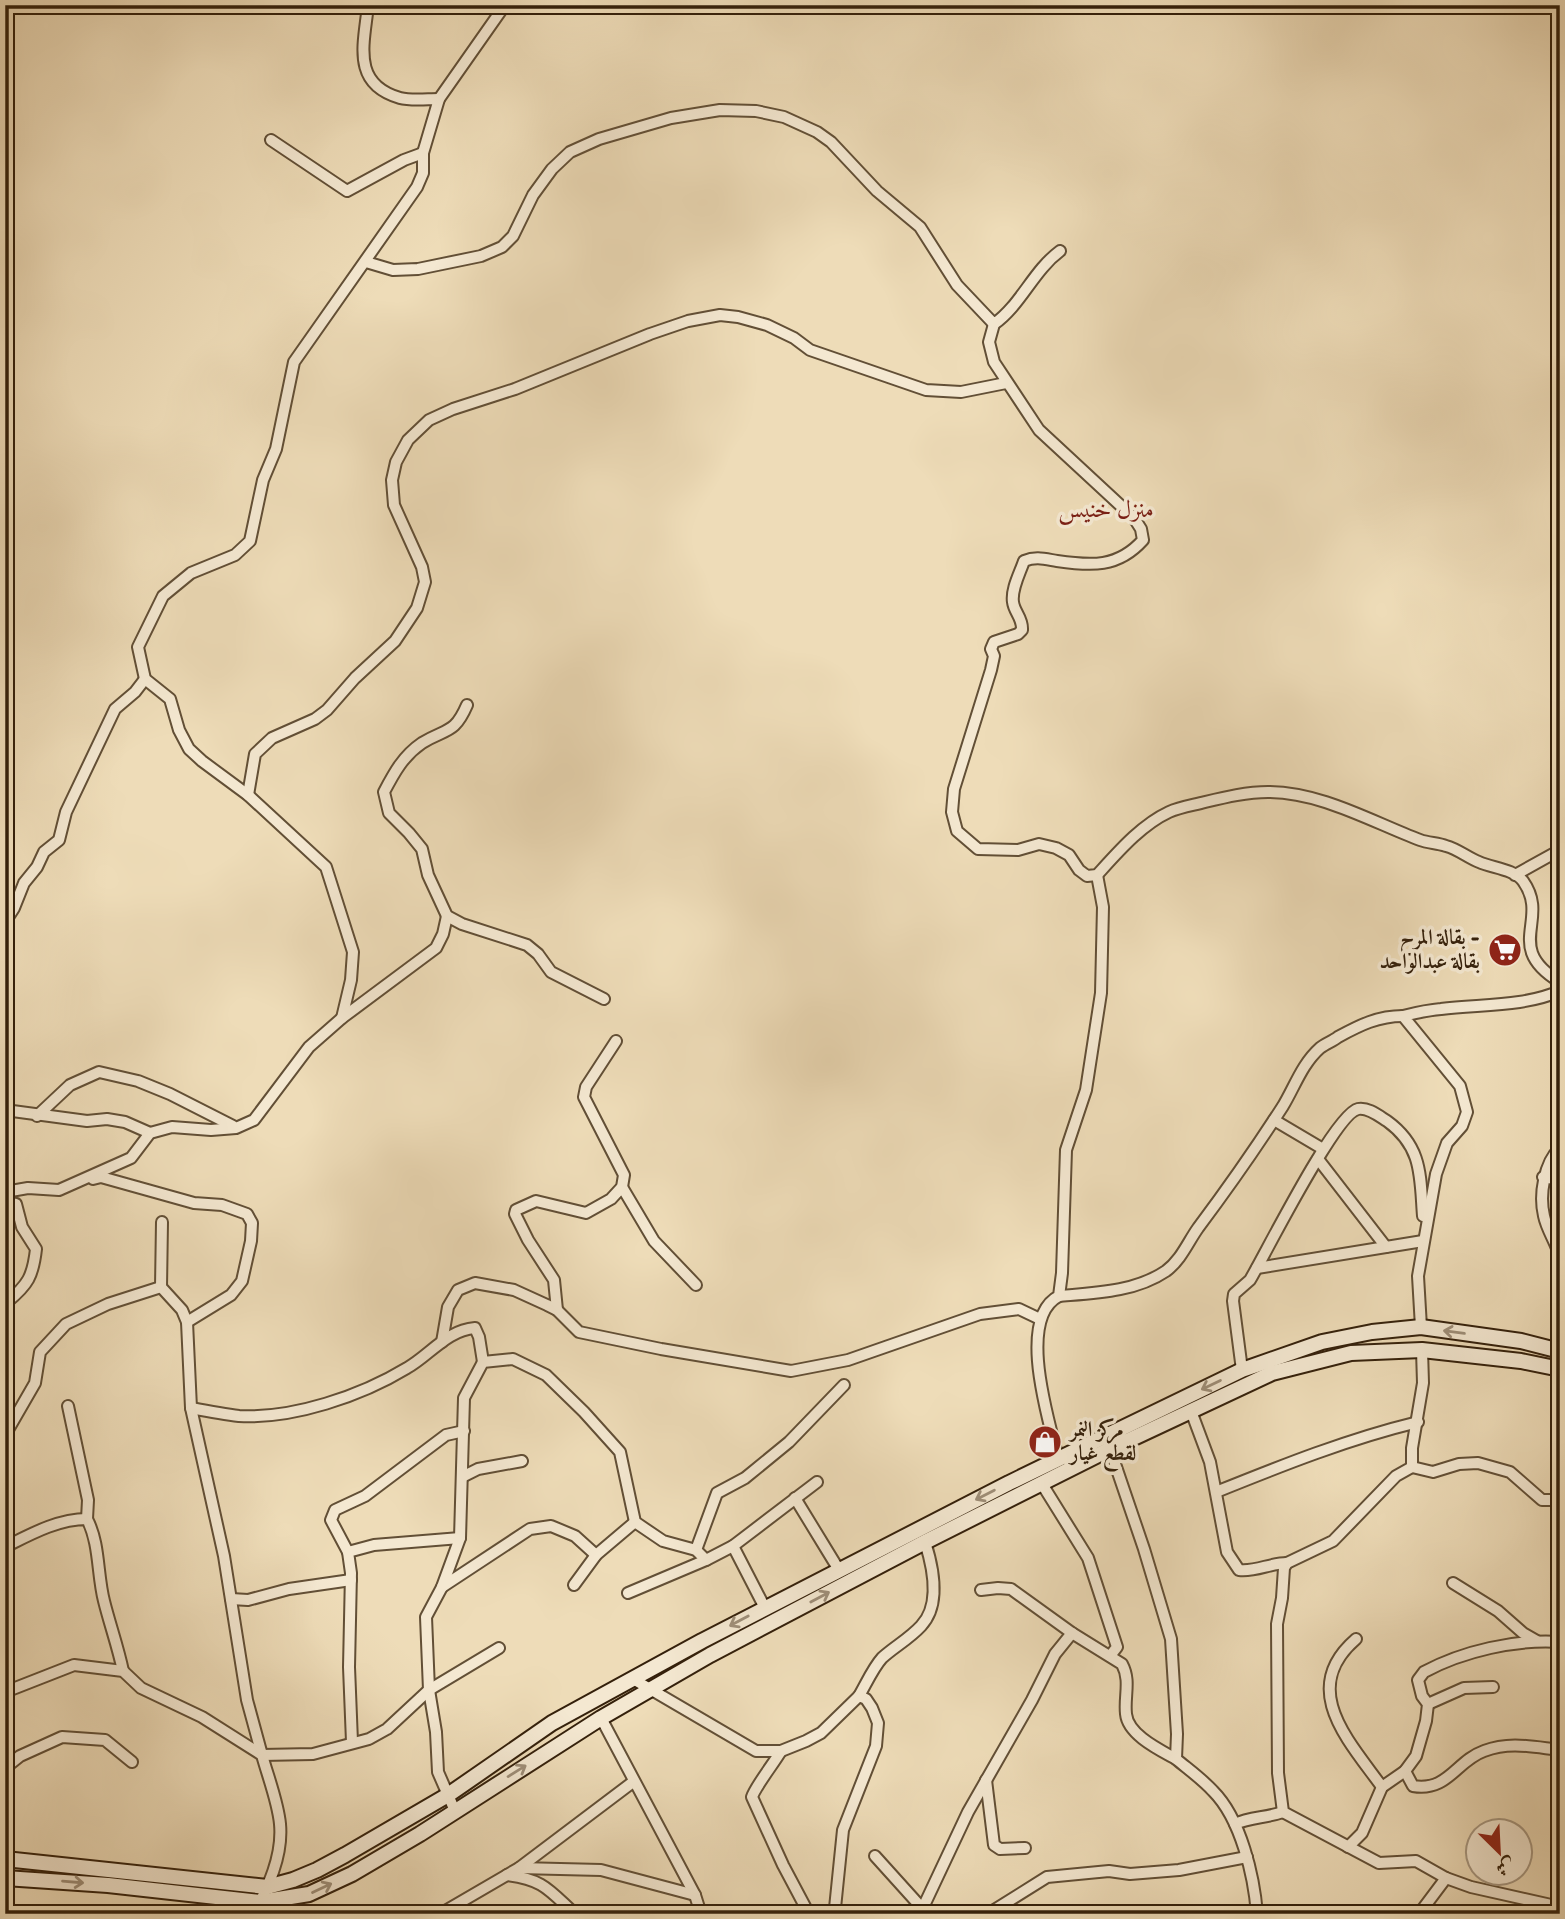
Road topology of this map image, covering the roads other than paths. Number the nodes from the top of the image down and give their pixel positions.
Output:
1 (368, 5) edge
2 (505, 5) edge
3 (439, 99) junction
4 (271, 140) dead end
5 (423, 153) junction
6 (1060, 251) dead end
7 (366, 262) junction
8 (994, 324) junction
9 (1006, 383) junction
10 (145, 679) junction
11 (467, 705) dead end
12 (248, 794) junction
13 (1560, 850) edge
14 (1097, 875) junction
15 (1516, 875) junction
16 (447, 916) junction
17 (5, 922) edge
18 (1560, 982) edge
19 (1560, 991) edge
20 (604, 999) dead end
21 (1403, 1016) junction
22 (342, 1018) junction
23 (616, 1041) dead end
24 (5, 1110) edge
25 (37, 1116) junction
26 (1274, 1120) junction
27 (236, 1128) junction
28 (150, 1133) junction
29 (1560, 1148) edge
30 (1320, 1154) junction
31 (1543, 1177) junction
32 (1560, 1180) edge
33 (74, 1183) junction
34 (622, 1187) junction
35 (5, 1192) edge
36 (5, 1202) edge
37 (162, 1222) dead end
38 (1424, 1236) junction
39 (1386, 1247) junction
40 (1560, 1258) edge
41 (1257, 1268) junction
42 (696, 1286) dead end
43 (161, 1287) junction
44 (1059, 1296) junction
45 (7, 1302) edge
46 (557, 1310) junction
47 (1040, 1319) junction
48 (187, 1322) junction
49 (1421, 1327) junction
50 (442, 1342) junction
51 (1422, 1350) junction
52 (1560, 1351) edge
53 (483, 1362) junction
54 (1242, 1370) junction
55 (1560, 1370) edge
56 (844, 1385) dead end
57 (68, 1406) dead end
58 (191, 1408) junction
59 (1191, 1411) junction
60 (1418, 1422) junction
61 (464, 1431) junction
62 (5, 1435) edge
63 (1110, 1449) junction
64 (1058, 1458) junction
65 (522, 1461) dead end
66 (1412, 1467) junction
67 (462, 1477) junction
68 (817, 1482) dead end
69 (1009, 1483) junction
70 (1042, 1483) junction
71 (1216, 1492) junction
72 (1016, 1497) junction
73 (1560, 1497) edge
74 (794, 1498) junction
75 (87, 1519) junction
76 (635, 1522) junction
77 (460, 1538) junction
78 (925, 1542) junction
79 (733, 1546) junction
80 (5, 1547) edge
81 (696, 1550) junction
82 (348, 1552) junction
83 (596, 1556) junction
84 (706, 1560) junction
85 (1287, 1563) junction
86 (839, 1570) junction
87 (351, 1580) junction
88 (1453, 1583) dead end
89 (574, 1585) dead end
90 (442, 1587) junction
91 (981, 1590) dead end
92 (628, 1593) dead end
93 (230, 1599) junction
94 (765, 1608) junction
95 (1072, 1633) junction
96 (1356, 1639) dead end
97 (1537, 1641) junction
98 (1560, 1642) edge
99 (499, 1648) dead end
100 (1110, 1656) junction
101 (123, 1671) junction
102 (634, 1679) junction
103 (1493, 1687) dead end
104 (429, 1690) junction
105 (650, 1691) junction
106 (5, 1692) edge
107 (859, 1696) junction
108 (1428, 1704) junction
109 (601, 1718) junction
110 (352, 1742) junction
111 (1560, 1749) edge
112 (781, 1751) junction
113 (262, 1755) junction
114 (1176, 1759) junction
115 (132, 1762) dead end
116 (5, 1768) edge
117 (1405, 1771) junction
118 (986, 1780) junction
119 (633, 1782) junction
120 (1382, 1787) junction
121 (449, 1795) junction
122 (455, 1811) junction
123 (1283, 1812) junction
124 (1235, 1824) junction
125 (1348, 1847) junction
126 (1025, 1848) dead end
127 (875, 1856) dead end
128 (1247, 1857) junction
129 (5, 1858) edge
130 (519, 1868) junction
131 (506, 1874) junction
132 (5, 1878) edge
133 (1446, 1878) junction
134 (267, 1887) junction
135 (695, 1895) junction
136 (1560, 1907) edge
137 (251, 1908) edge
138 (921, 1911) edge
139 (1254, 1913) edge
140 (440, 1914) edge
141 (575, 1914) edge
142 (701, 1914) edge
143 (809, 1914) edge
144 (831, 1914) edge
145 (988, 1914) edge
146 (1419, 1914) edge

1 - 3 street
2 - 3 street
3 - 5 street
4 - 5 street
5 - 7 street
6 - 8 street
7 - 8 street
7 - 10 street
8 - 9 street
9 - 12 street
9 - 14 street
10 - 12 street
10 - 17 street
11 - 16 street
12 - 22 street
13 - 15 street
14 - 15 street
14 - 44 street
15 - 18 street
16 - 20 street
16 - 22 street
19 - 21 street
21 - 26 street
21 - 38 street
22 - 27 street
23 - 34 street
24 - 25 street
25 - 27 street
25 - 28 street
26 - 30 street
26 - 44 street
27 - 28 street
28 - 33 street
29 - 31 street
30 - 38 street
30 - 39 street
30 - 41 street
31 - 32 street
31 - 40 street
33 - 35 street
33 - 48 street
34 - 42 street
34 - 46 street
36 - 45 street
37 - 43 street
38 - 39 street
38 - 49 street
39 - 41 street
41 - 54 street
43 - 48 street
43 - 62 street
44 - 47 street
46 - 47 street
46 - 50 street
47 - 64 street
48 - 58 street
52 -> 49 street
49 - 54 street
50 - 53 street
50 - 58 street
51 - 55 street
51 - 59 street
51 - 60 street
53 - 61 street
53 - 76 street
54 -> 64 street
56 - 81 street
57 - 75 street
58 - 93 street
59 - 63 street
59 - 71 street
60 - 66 street
60 - 71 street
61 - 67 street
61 - 82 street
63 - 70 street
63 - 114 street
64 - 69 street
65 - 67 street
66 - 73 street
66 - 85 street
67 - 77 street
68 - 74 street
69 - 72 street
69 -> 86 street
70 - 72 street
70 - 100 street
71 - 85 street
72 - 78 street
74 - 79 street
74 - 86 street
75 - 80 street
75 - 101 street
76 - 81 street
76 - 83 street
77 - 82 street
77 - 90 street
105 -> 78 street
78 - 107 street
79 - 84 street
79 - 94 street
81 - 84 street
82 - 87 street
83 - 89 street
83 - 90 street
84 - 92 street
85 - 123 street
86 - 94 street
87 - 93 street
87 - 110 street
88 - 97 street
90 - 104 street
91 - 95 street
93 - 113 street
94 -> 102 street
95 - 100 street
95 - 118 street
96 - 120 street
97 - 98 street
97 - 108 street
99 - 104 street
100 - 114 street
101 - 106 street
101 - 113 street
102 - 105 street
102 - 121 street
103 - 108 street
104 - 110 street
104 - 121 street
105 - 109 street
105 - 112 street
107 - 112 street
107 - 144 street
108 - 117 street
109 - 119 street
122 -> 109 street
110 - 113 street
111 - 117 street
112 - 143 street
113 - 134 street
114 - 124 street
115 - 116 street
117 - 120 street
118 - 126 street
118 - 138 street
119 - 130 street
119 - 135 street
120 - 125 street
121 - 122 street
121 - 134 street
137 -> 122 street
123 - 124 street
123 - 125 street
124 - 128 street
125 - 133 street
127 - 138 street
128 - 139 street
128 - 145 street
129 - 134 street
130 - 131 street
130 - 135 street
131 - 140 street
131 - 141 street
132 -> 137 street
133 - 136 street
133 - 146 street
134 - 137 street
135 - 142 street

